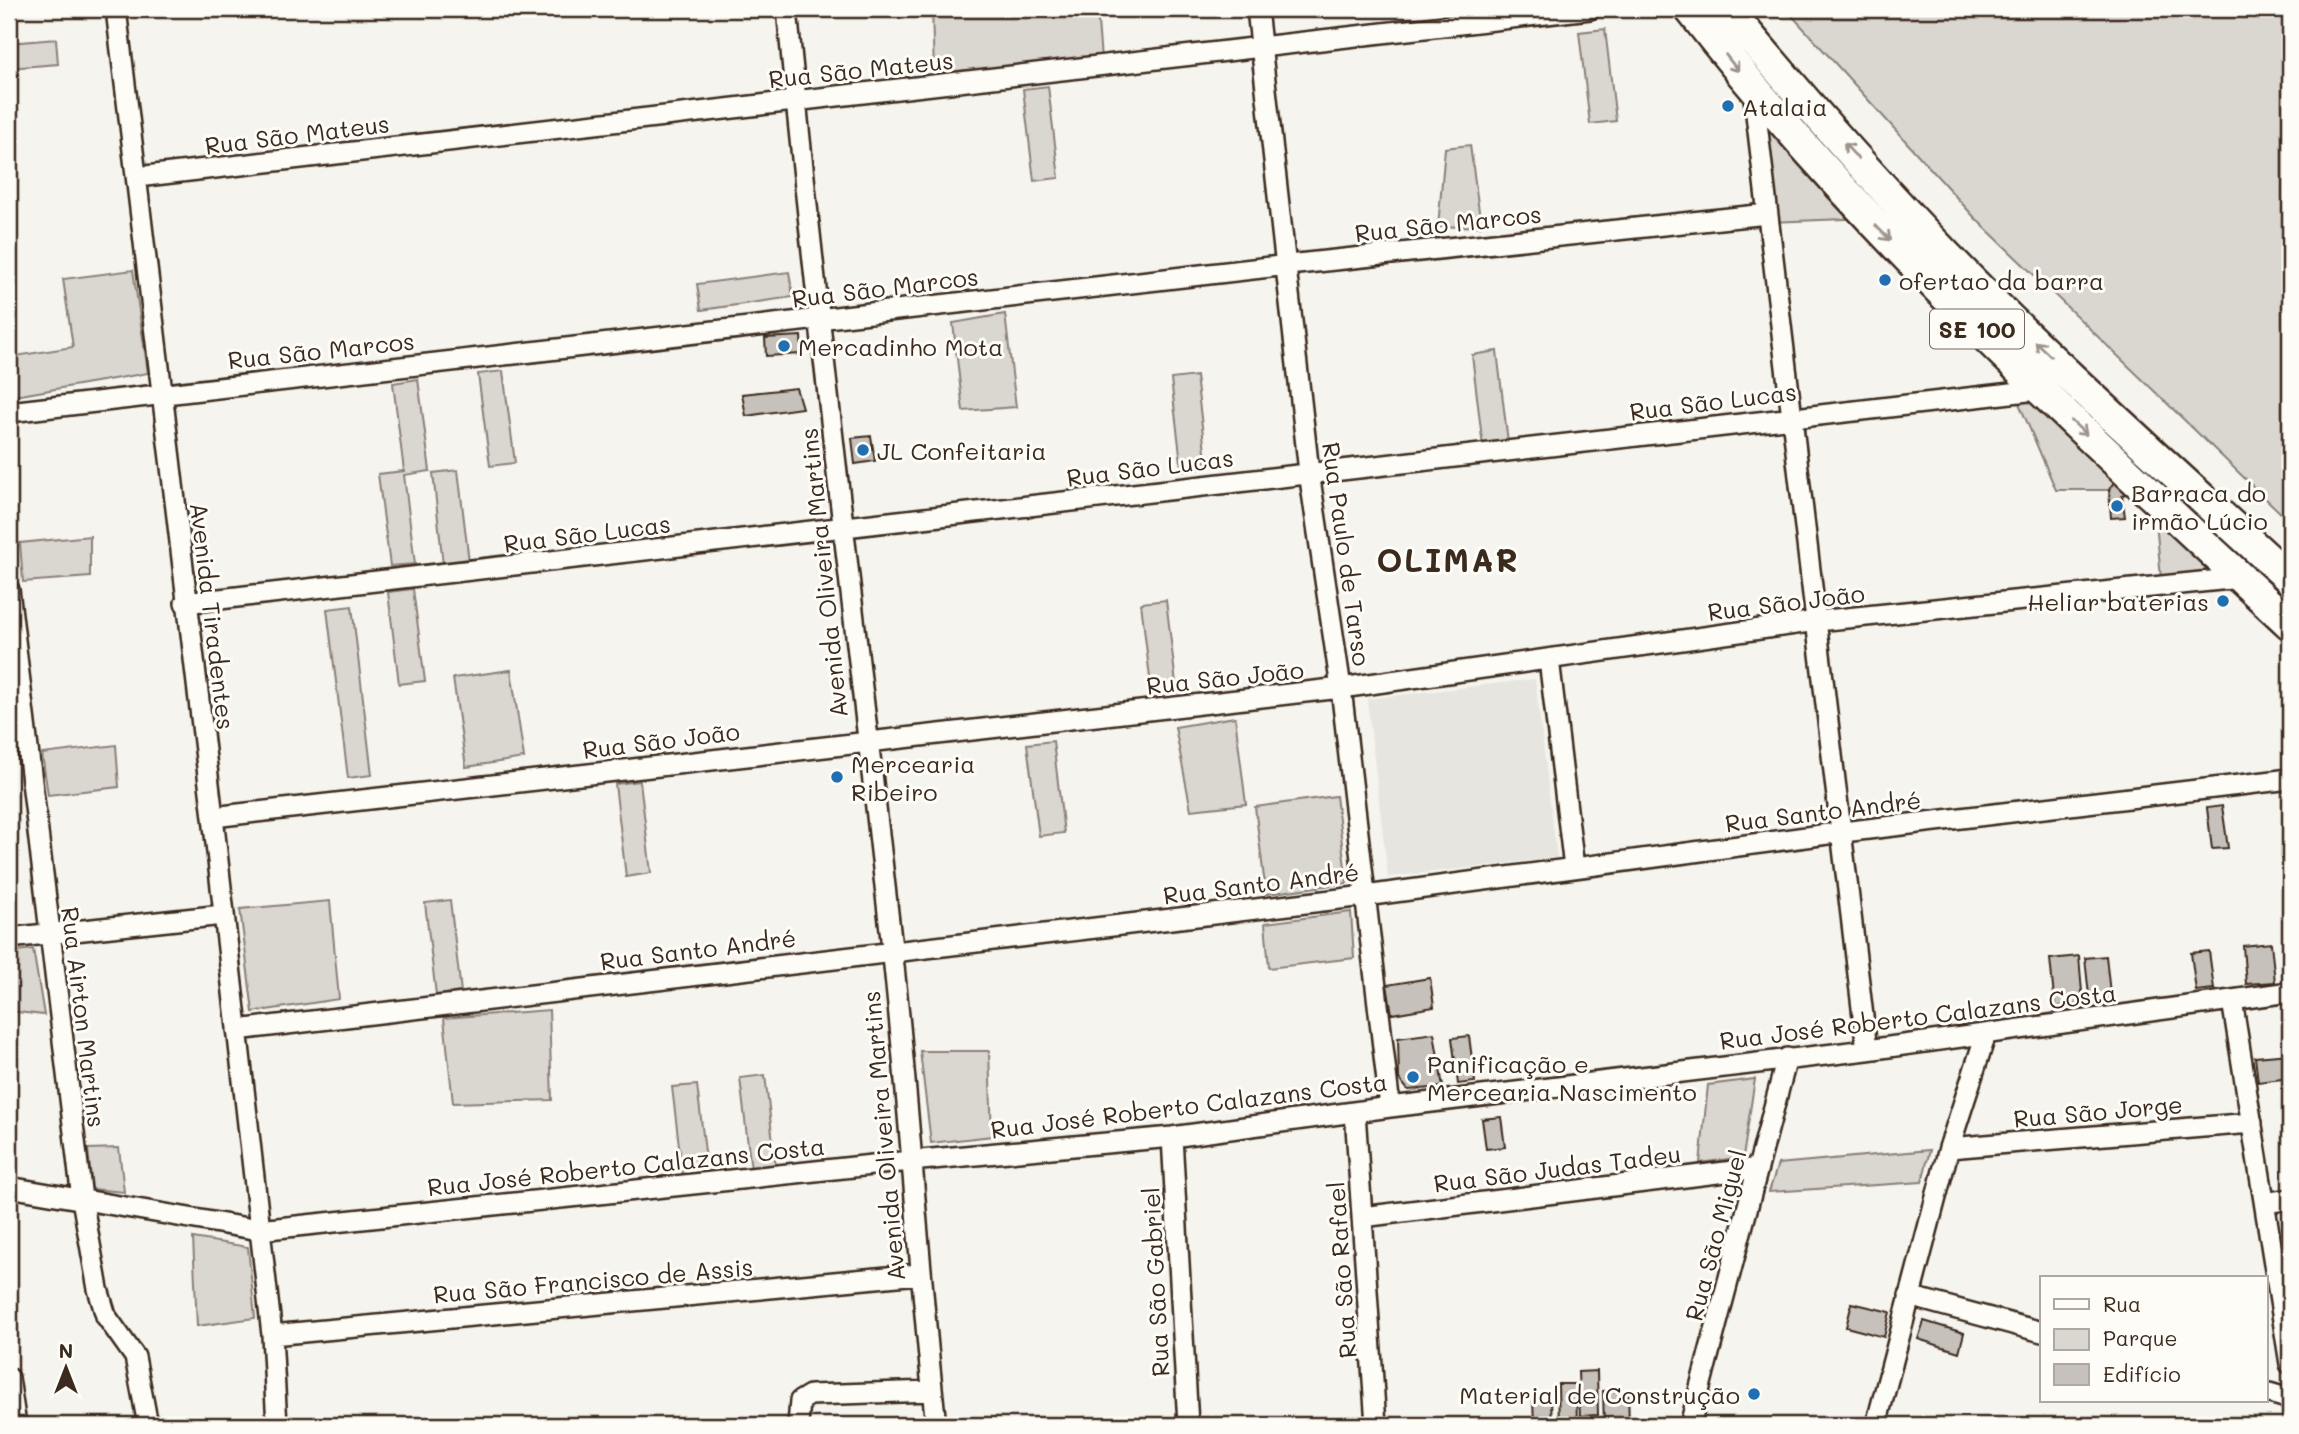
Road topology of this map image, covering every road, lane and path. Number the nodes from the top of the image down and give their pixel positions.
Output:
1 (116, 9) edge
2 (787, 9) edge
3 (1257, 9) edge
4 (1590, 9) edge
5 (1690, 9) edge
6 (1727, 9) edge
7 (1261, 48) junction
8 (1753, 89) junction
9 (796, 101) junction
10 (137, 177) junction
11 (1767, 214) junction
12 (1288, 265) junction
13 (821, 319) junction
14 (2037, 390) junction
15 (161, 393) junction
16 (9, 412) edge
17 (1792, 416) junction
18 (1309, 472) junction
19 (841, 528) junction
20 (2241, 578) junction
21 (2290, 579) edge
22 (9, 590) edge
23 (185, 603) junction
24 (1817, 621) junction
25 (2290, 624) edge
26 (1549, 659) junction
27 (1341, 688) junction
28 (866, 741) junction
29 (2290, 779) edge
30 (213, 817) junction
31 (1843, 832) junction
32 (1574, 868) junction
33 (1365, 896) junction
34 (223, 915) junction
35 (49, 935) junction
36 (9, 938) edge
37 (892, 950) junction
38 (2290, 992) edge
39 (2232, 1000) junction
40 (237, 1030) junction
41 (1986, 1034) junction
42 (1867, 1050) junction
43 (1787, 1058) junction
44 (1390, 1107) junction
45 (1355, 1112) junction
46 (2252, 1123) junction
47 (1172, 1137) junction
48 (1948, 1148) junction
49 (910, 1161) junction
50 (1758, 1168) junction
51 (9, 1187) edge
52 (82, 1199) junction
53 (2290, 1199) edge
54 (2265, 1203) junction
55 (1362, 1217) junction
56 (259, 1230) junction
57 (919, 1275) junction
58 (1909, 1296) junction
59 (2040, 1331) edge
60 (272, 1335) junction
61 (2290, 1364) edge
62 (9, 1378) edge
63 (932, 1391) junction
64 (2268, 1393) edge
65 (2290, 1399) edge
66 (16, 1425) edge
67 (148, 1425) edge
68 (277, 1425) edge
69 (798, 1425) edge
70 (936, 1425) edge
71 (1188, 1425) edge
72 (1376, 1425) edge
73 (1690, 1425) edge
74 (1876, 1425) edge

1 - 10 street, Avenida Tiradentes
2 - 9 street, Avenida Oliveira Martins
3 - 7 street, Rua Paulo de Tarso
4 - 7 street, Rua São Mateus
5 -> 8 main road, SE 100
21 -> 6 main road, SE 100
7 - 9 street, Rua São Mateus
7 - 12 street, Rua Paulo de Tarso
8 - 11 street
8 -> 14 main road, SE 100
9 - 10 street, Rua São Mateus
9 - 13 street, Avenida Oliveira Martins
10 - 15 street, Avenida Tiradentes
11 - 12 street, Rua São Marcos
11 - 17 street
12 - 13 street, Rua São Marcos
12 - 18 street, Rua Paulo de Tarso
13 - 15 street, Rua São Marcos
13 - 19 street, Avenida Oliveira Martins
14 - 17 street, Rua São Lucas
14 -> 20 main road, SE 100
15 - 16 street, Rua São Marcos
15 - 23 street, Avenida Tiradentes
17 - 18 street, Rua São Lucas
17 - 24 street
18 - 19 street, Rua São Lucas
18 - 27 street, Rua Paulo de Tarso
19 - 23 street, Rua São Lucas
19 - 28 street, Avenida Oliveira Martins
20 - 24 street, Rua São João
20 - 25 main road, SE 100
22 - 35 street, Rua Airton Martins
23 - 30 street, Avenida Tiradentes
24 - 26 street, Rua São João
24 - 31 street
26 - 27 street, Rua São João
26 - 32 street
27 - 28 street, Rua São João
27 - 33 street, Rua Paulo de Tarso
28 - 30 street, Rua São João
28 - 37 street, Avenida Oliveira Martins
29 - 31 street, Rua Santo André
30 - 34 street, Avenida Tiradentes
31 - 32 street, Rua Santo André
31 - 42 street
32 - 33 street, Rua Santo André
33 - 37 street, Rua Santo André
33 - 44 street, Rua Paulo de Tarso
34 - 35 street
34 - 40 street, Avenida Tiradentes
35 - 36 street
35 - 52 street, Rua Airton Martins
37 - 40 street, Rua Santo André
37 - 49 street, Avenida Oliveira Martins
38 - 39 street, Rua José Roberto Calazans Costa
39 - 41 street, Rua José Roberto Calazans Costa
39 - 46 street
40 - 56 street, Avenida Tiradentes
41 - 42 street, Rua José Roberto Calazans Costa
41 - 48 street
42 - 43 street, Rua José Roberto Calazans Costa
43 - 44 street, Rua José Roberto Calazans Costa
43 - 50 street, Rua São Miguel
44 - 45 street, Rua José Roberto Calazans Costa
45 - 47 street, Rua José Roberto Calazans Costa
45 - 55 street, Rua São Rafael
46 - 48 street, Rua São Jorge
46 - 54 street
47 - 49 street, Rua José Roberto Calazans Costa
47 - 71 street, Rua São Gabriel
48 - 58 street
49 - 56 street, Rua José Roberto Calazans Costa
49 - 57 street, Avenida Oliveira Martins
50 - 55 street, Rua São Judas Tadeu
50 - 73 street, Rua São Miguel
51 - 52 street
52 - 56 street
52 - 67 street, Rua Airton Martins
53 - 54 street
54 - 61 street
55 - 72 street, Rua São Rafael
56 - 60 street, Avenida Tiradentes
57 - 60 street, Rua São Francisco de Assis
57 - 63 street, Avenida Oliveira Martins
58 - 59 street
58 - 74 street
60 - 68 street, Avenida Tiradentes
62 - 66 street
63 - 69 street
63 - 70 street, Avenida Oliveira Martins
64 - 65 street

